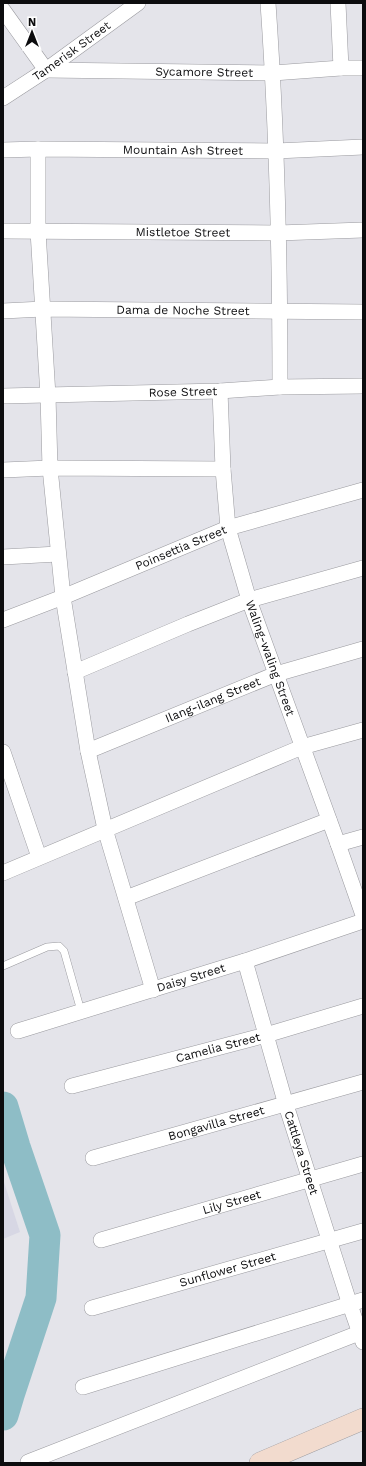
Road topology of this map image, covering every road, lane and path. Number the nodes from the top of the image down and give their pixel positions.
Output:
1 (138, 3) edge
2 (268, 3) edge
3 (338, 3) edge
4 (3, 10) edge
5 (341, 68) junction
6 (363, 68) edge
7 (46, 70) junction
8 (273, 73) junction
9 (3, 98) edge
10 (363, 147) edge
11 (38, 149) junction
12 (3, 150) edge
13 (276, 151) junction
14 (363, 230) edge
15 (3, 231) edge
16 (38, 231) junction
17 (278, 233) junction
18 (43, 309) junction
19 (3, 311) edge
20 (280, 311) junction
21 (363, 312) edge
22 (363, 386) edge
23 (280, 387) junction
24 (220, 391) junction
25 (3, 396) edge
26 (48, 396) junction
27 (50, 468) junction
28 (223, 468) junction
29 (3, 470) edge
30 (363, 490) edge
31 (228, 528) junction
32 (58, 554) junction
33 (3, 557) edge
34 (363, 568) edge
35 (63, 597) junction
36 (249, 600) junction
37 (3, 620) edge
38 (363, 649) edge
39 (75, 672) junction
40 (276, 674) junction
41 (363, 730) edge
42 (302, 747) junction
43 (88, 751) junction
44 (3, 752) edge
45 (329, 820) junction
46 (105, 829) junction
47 (363, 837) edge
48 (338, 844) junction
49 (39, 857) junction
50 (3, 873) edge
51 (126, 898) junction
52 (363, 915) edge
53 (363, 921) edge
54 (245, 961) junction
55 (3, 966) edge
56 (153, 990) junction
57 (363, 1006) edge
58 (81, 1011) junction
59 (18, 1031) dead end
60 (266, 1035) junction
61 (363, 1082) edge
62 (72, 1086) dead end
63 (286, 1105) junction
64 (93, 1158) dead end
65 (363, 1164) edge
66 (310, 1178) junction
67 (363, 1231) edge
68 (100, 1240) dead end
69 (330, 1241) junction
70 (356, 1302) edge
71 (92, 1308) dead end
72 (361, 1337) edge
73 (83, 1387) dead end
74 (363, 1419) edge
75 (36, 1460) edge
76 (260, 1463) edge

1 - 7 street, Tamerisk Street
2 - 8 street
3 - 5 street
4 - 7 street
5 - 6 street, Sycamore Street
5 - 8 street, Sycamore Street
7 - 8 street, Sycamore Street
7 - 9 street, Tamerisk Street
8 - 13 street
10 - 13 street, Mountain Ash Street
11 - 12 street, Mountain Ash Street
11 - 13 street, Mountain Ash Street
11 - 16 street
13 - 17 street
14 - 17 street, Mistletoe Street
15 - 16 street, Mistletoe Street
16 - 17 street, Mistletoe Street
16 - 18 street
17 - 20 street
18 - 19 street, Dama de Noche Street
18 - 20 street, Dama de Noche Street
18 - 26 street
20 - 21 street, Dama de Noche Street
20 - 23 street
22 - 23 street, Rose Street
23 - 24 street, Rose Street
24 - 26 street, Rose Street
24 - 28 street, Waling-waling Street
25 - 26 street, Rose Street
26 - 27 street
27 - 28 street
27 - 29 street
27 - 32 street
28 - 31 street, Waling-waling Street
30 - 31 street, Poinsettia Street
31 - 35 street, Poinsettia Street
31 - 36 street, Waling-waling Street
32 - 33 street
32 - 35 street
34 - 36 street
35 - 37 street, Poinsettia Street
35 - 39 street
36 - 39 street
36 - 40 street, Waling-waling Street
38 - 40 street, Ilang-ilang Street
39 - 43 street
40 - 42 street, Waling-waling Street
40 - 43 street, Ilang-ilang Street
41 - 42 street
42 - 45 street, Waling-waling Street
42 - 46 street
43 - 46 street
44 - 49 street
45 - 48 street, Waling-waling Street
45 - 51 street
46 - 49 street
46 - 51 street
47 - 48 street
48 - 52 street, Waling-waling Street
49 - 50 street
51 - 56 street
53 - 54 street, Daisy Street
54 - 56 street, Daisy Street
54 - 60 street, Cattleya Street
55 - 58 lane
56 - 58 street, Daisy Street
57 - 60 street, Camelia Street
58 - 59 street, Daisy Street
60 - 62 street, Camelia Street
60 - 63 street, Cattleya Street
61 - 63 street, Bongavilla Street
63 - 64 street, Bongavilla Street
63 - 66 street, Cattleya Street
65 - 66 street, Lily Street
66 - 68 street, Lily Street
66 - 69 street, Cattleya Street
67 - 69 street, Sunflower Street
69 - 70 street, Cattleya Street
69 - 71 street, Sunflower Street
70 - 72 street, Cattleya Street
70 - 73 street
72 - 75 street
74 - 76 main road

